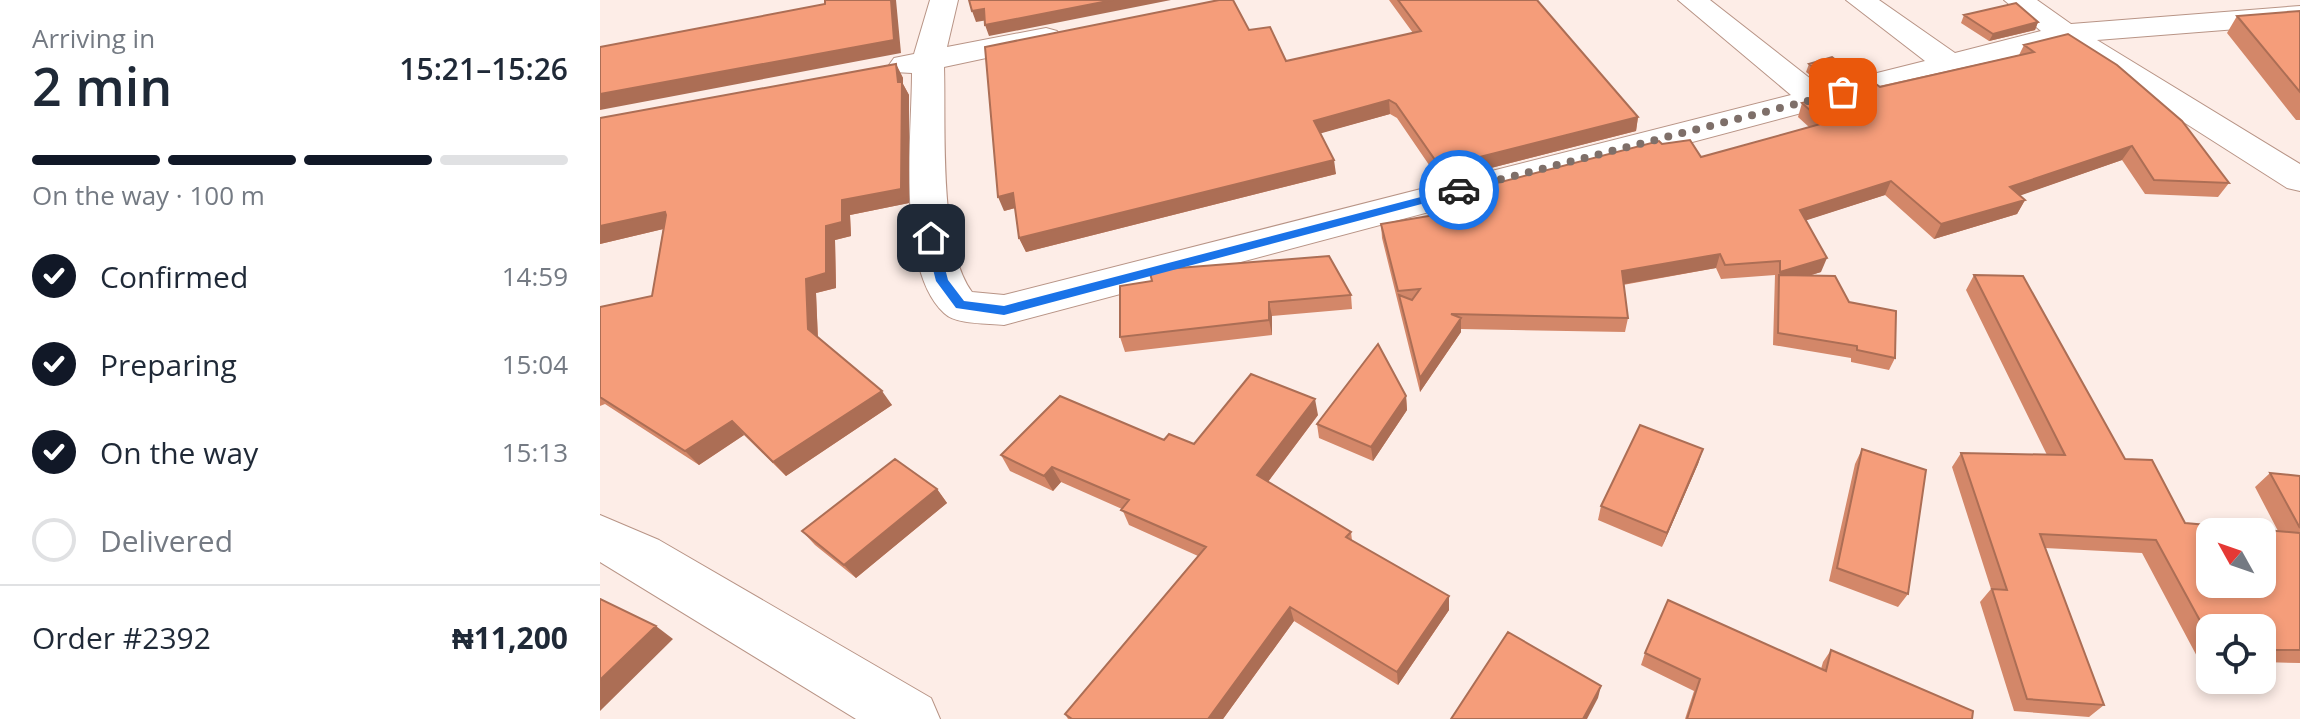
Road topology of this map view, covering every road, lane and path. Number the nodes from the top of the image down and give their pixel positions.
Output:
1 (944, 0) edge
2 (1692, 0) edge
3 (1860, 0) edge
4 (2018, 0) edge
5 (2282, 10) edge
6 (1079, 31) edge
7 (2065, 34) junction
8 (928, 61) junction
9 (1951, 65) junction
10 (881, 70) edge
11 (1816, 99) junction
12 (2300, 180) edge
13 (600, 537) edge
14 (910, 719) edge

1 - 8 street
2 - 11 street
3 - 9 street
4 - 7 street
5 - 7 street
6 - 8 street
7 - 9 street
7 - 12 street
8 - 10 street
8 - 11 street
9 - 11 street
13 - 14 street

